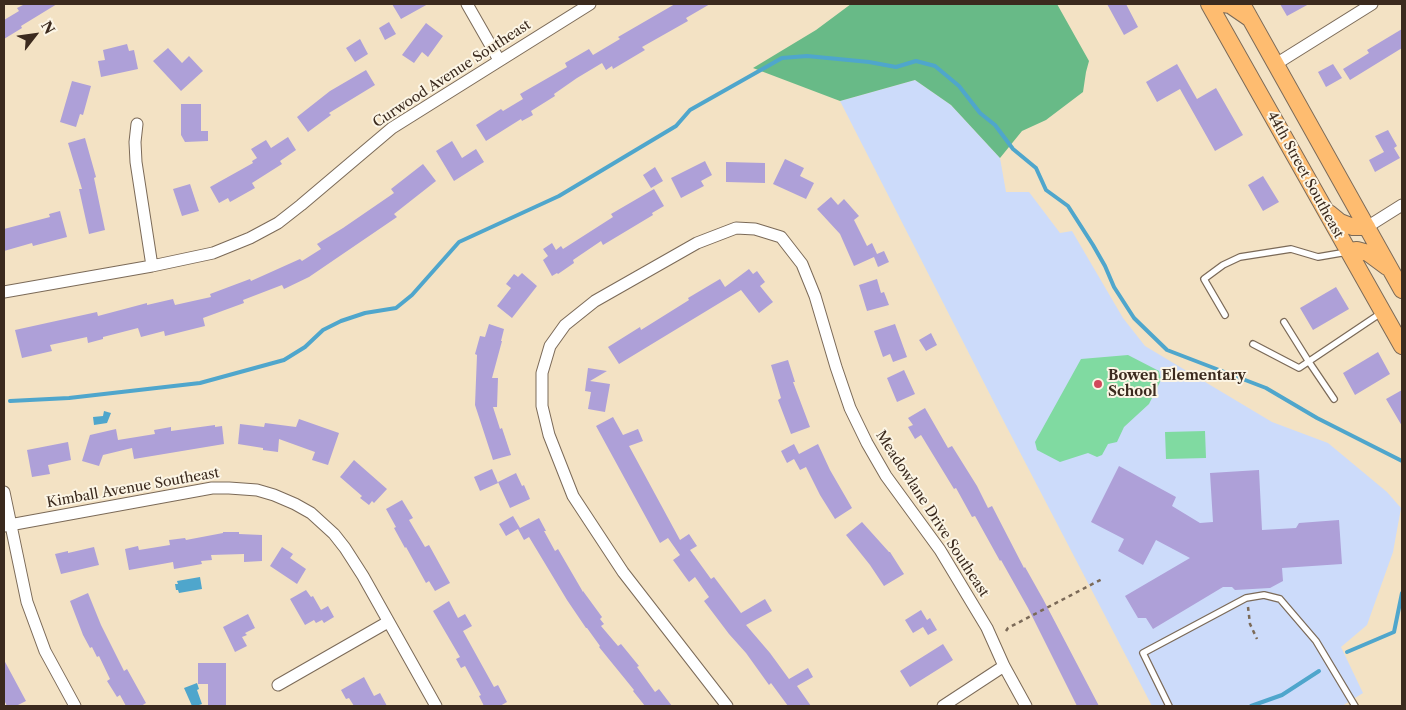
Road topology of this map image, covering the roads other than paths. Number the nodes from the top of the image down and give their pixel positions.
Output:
1 (467, 4) edge
2 (590, 4) edge
3 (1215, 4) edge
4 (1242, 4) edge
5 (1372, 4) edge
6 (1251, 19) junction
7 (499, 60) junction
8 (1276, 64) junction
9 (137, 124) dead end
10 (1402, 205) edge
11 (1325, 210) junction
12 (1367, 227) junction
13 (1349, 251) junction
14 (152, 266) junction
15 (1391, 269) junction
16 (1402, 290) edge
17 (4, 292) edge
18 (1383, 312) junction
19 (1225, 315) dead end
20 (1284, 322) dead end
21 (1253, 344) dead end
22 (1402, 346) edge
23 (1308, 362) junction
24 (1334, 398) dead end
25 (4, 492) edge
26 (7, 525) edge
27 (388, 622) junction
28 (1004, 666) junction
29 (278, 685) dead end
30 (75, 706) edge
31 (436, 706) edge
32 (727, 706) edge
33 (943, 706) edge
34 (1026, 706) edge
35 (1169, 706) edge
36 (1355, 706) edge

1 - 7 street
2 - 7 street, Curwood Avenue Southeast
3 - 6 main road
3 - 11 main road, 44th Street Southeast
4 - 6 main road, 44th Street Southeast
5 - 8 street
6 - 8 main road, 44th Street Southeast
7 - 14 street, Curwood Avenue Southeast
8 - 12 main road, 44th Street Southeast
9 - 14 street
10 - 12 street
11 - 12 main road
11 - 13 main road, 44th Street Southeast
12 - 15 main road, 44th Street Southeast
13 - 15 main road
13 - 18 main road, 44th Street Southeast
13 - 19 lane
14 - 17 street, Curwood Avenue Southeast
15 - 16 main road, 44th Street Southeast
18 - 22 main road, 44th Street Southeast
18 - 23 lane
20 - 23 lane
21 - 23 lane
23 - 24 lane
25 - 26 street
26 - 27 street, Kimball Avenue Southeast
26 - 30 street
27 - 29 street
27 - 31 street, Kimball Avenue Southeast
28 - 32 street, Meadowlane Drive Southeast
28 - 33 street
28 - 34 street, Meadowlane Drive Southeast
35 - 36 lane

